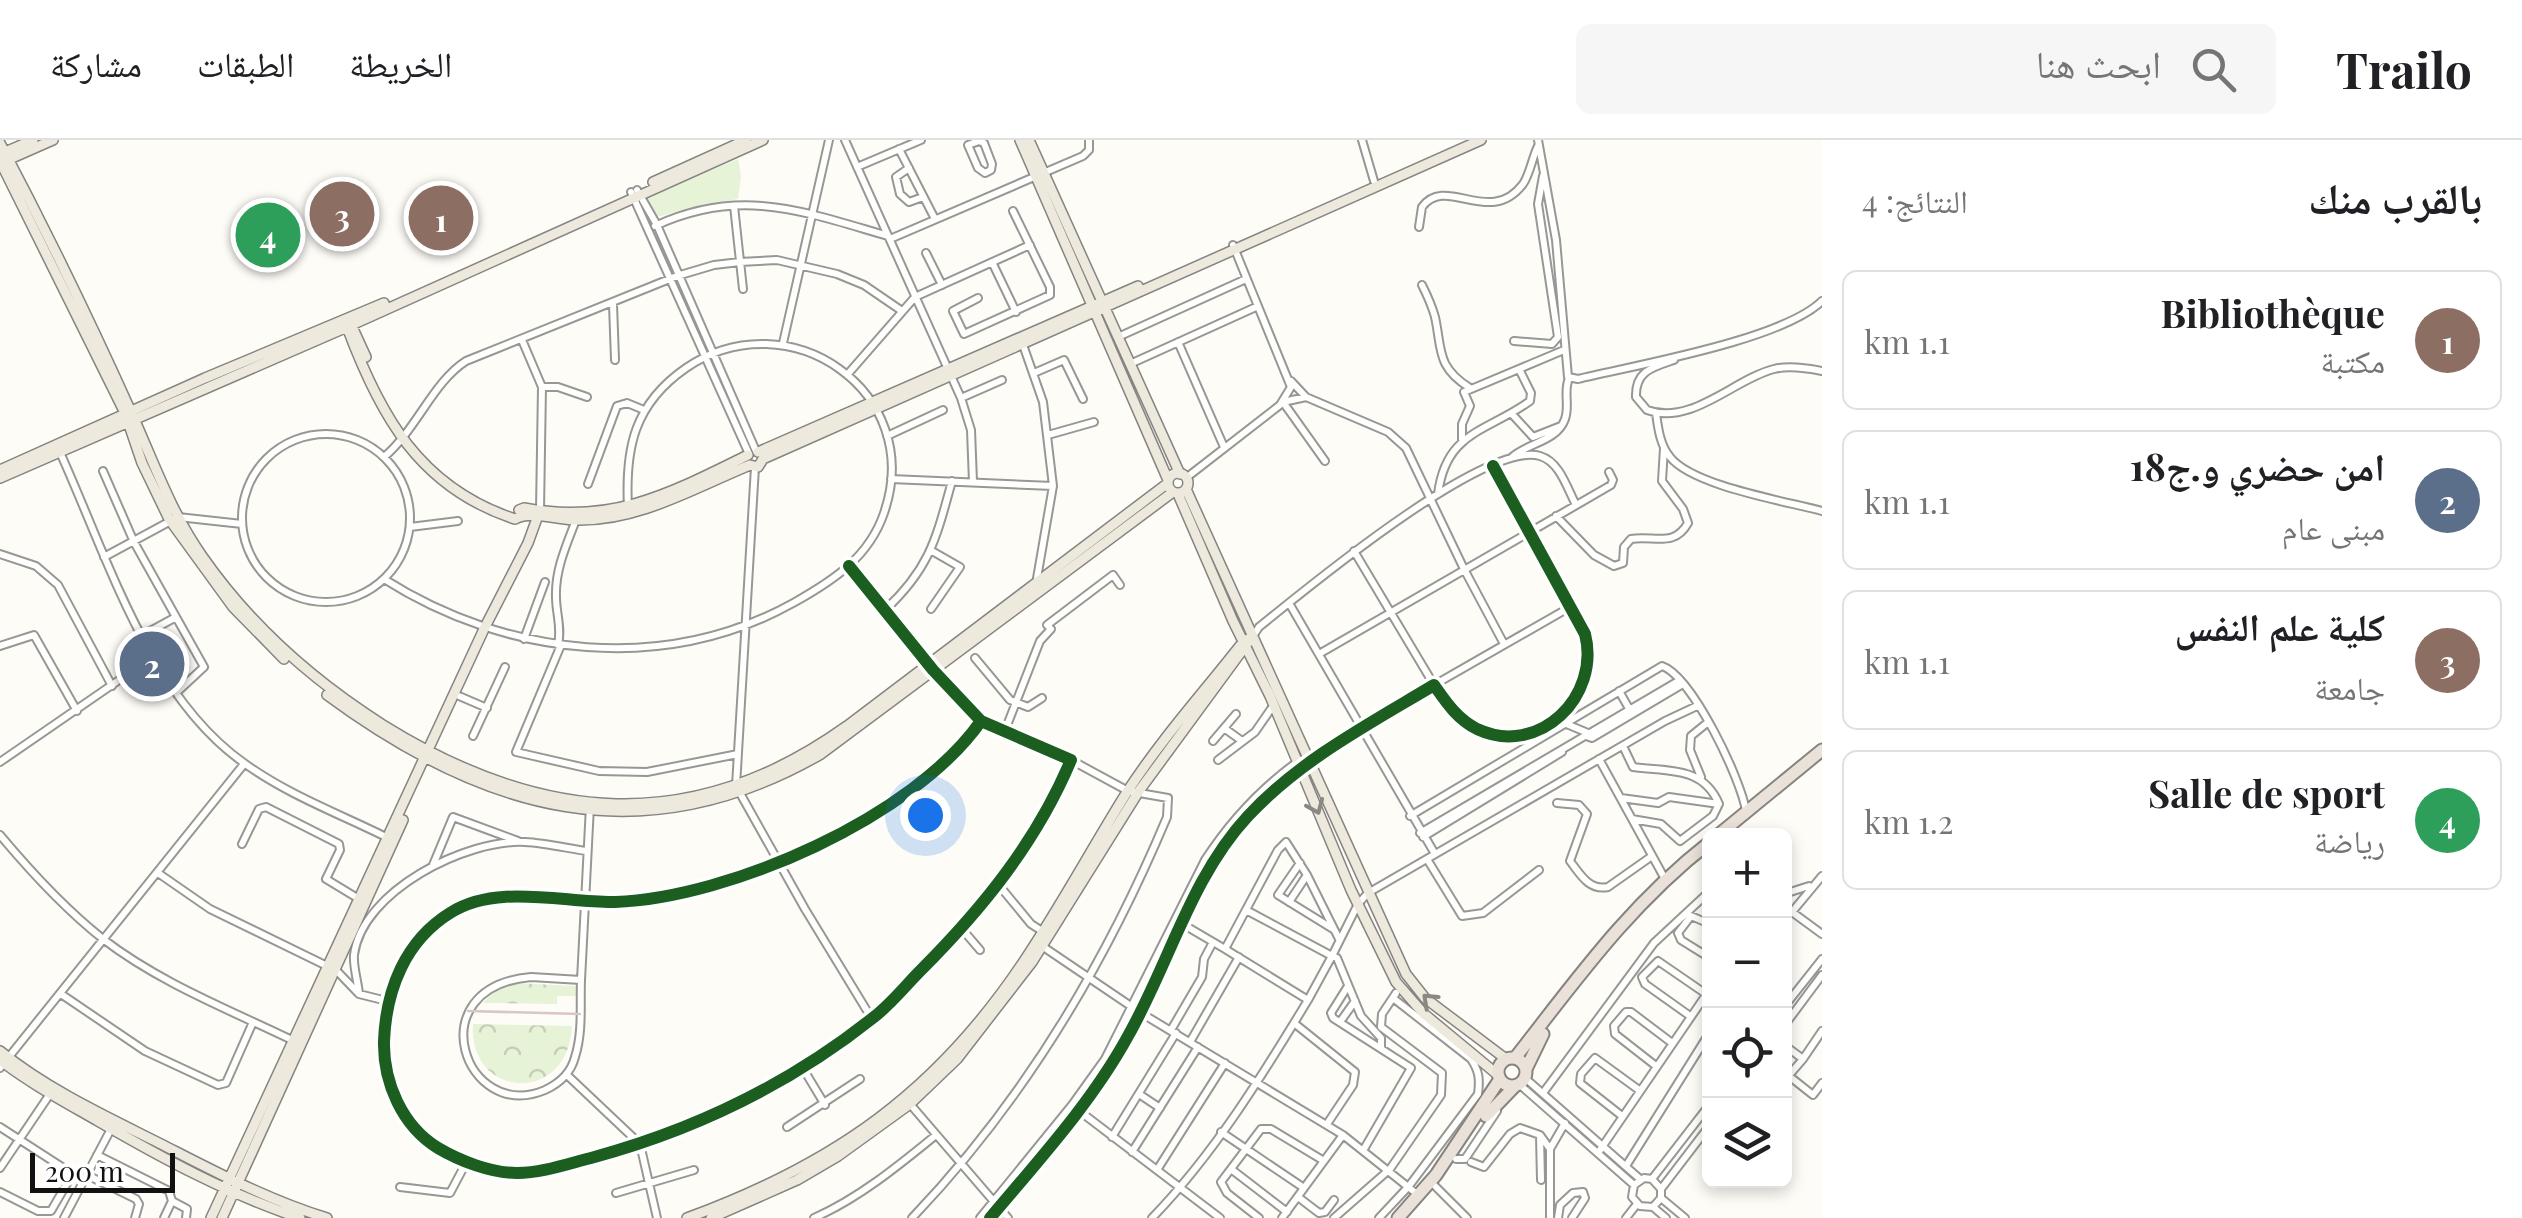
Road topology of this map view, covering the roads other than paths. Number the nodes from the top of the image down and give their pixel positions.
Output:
1 (33, 140) edge
2 (54, 140) edge
3 (746, 140) edge
4 (764, 140) edge
5 (828, 140) edge
6 (845, 140) edge
7 (921, 140) edge
8 (1020, 140) edge
9 (1029, 140) edge
10 (1089, 140) edge
11 (1362, 140) edge
12 (1470, 140) edge
13 (1481, 140) edge
14 (967, 142) edge
15 (908, 143) edge
16 (1538, 143) edge
17 (899, 149) junction
18 (2, 156) edge
19 (858, 167) junction
20 (908, 168) junction
21 (1040, 175) junction
22 (1544, 175) junction
23 (1374, 181) junction
24 (636, 194) junction
25 (924, 197) junction
26 (734, 206) junction
27 (1013, 210) dead end
28 (812, 212) junction
29 (935, 220) junction
30 (654, 228) junction
31 (1420, 228) dead end
32 (889, 238) junction
33 (1030, 245) junction
34 (1237, 246) junction
35 (926, 253) dead end
36 (740, 262) junction
37 (992, 262) junction
38 (1240, 263) joint
39 (800, 265) junction
40 (675, 278) junction
41 (1246, 279) junction
42 (942, 285) junction
43 (1422, 285) dead end
44 (743, 289) dead end
45 (915, 296) junction
46 (978, 298) dead end
47 (1822, 301) edge
48 (612, 304) junction
49 (1099, 306) junction
50 (1257, 307) junction
51 (902, 311) junction
52 (1016, 312) junction
53 (349, 323) junction
54 (1118, 337) junction
55 (522, 340) junction
56 (1021, 340) junction
57 (1178, 342) junction
58 (1514, 342) dead end
59 (783, 343) junction
60 (1564, 350) junction
61 (1694, 352) junction
62 (714, 354) junction
63 (705, 357) junction
64 (615, 360) dead end
65 (1130, 364) junction
66 (1519, 369) junction
67 (1822, 371) edge
68 (949, 372) junction
69 (1034, 373) junction
70 (847, 374) junction
71 (1569, 378) junction
72 (1002, 380) dead end
73 (1291, 381) junction
74 (542, 387) junction
75 (1471, 389) junction
76 (588, 397) dead end
77 (1306, 397) junction
78 (961, 398) junction
79 (1083, 399) dead end
80 (1283, 402) junction
81 (873, 405) junction
82 (644, 410) junction
83 (944, 410) dead end
84 (1510, 413) junction
85 (1656, 413) junction
86 (130, 416) junction
87 (1094, 422) dead end
88 (1561, 426) junction
89 (1048, 435) junction
90 (887, 436) junction
91 (1462, 438) junction
92 (404, 439) junction
93 (57, 448) junction
94 (1224, 448) junction
95 (1664, 448) junction
96 (1160, 456) junction
97 (384, 457) junction
98 (754, 458) junction
99 (1510, 459) junction
100 (1326, 461) dead end
101 (1493, 466) junction
102 (0, 470) edge
103 (104, 471) dead end
104 (1609, 472) dead end
105 (0, 478) edge
106 (891, 479) junction
107 (952, 481) junction
108 (973, 482) junction
109 (588, 484) dead end
110 (1177, 484) junction
111 (1052, 486) junction
112 (1160, 495) junction
113 (1434, 497) junction
114 (1183, 504) junction
115 (1576, 505) junction
116 (628, 508) junction
117 (1822, 511) edge
118 (540, 514) junction
119 (1556, 516) junction
120 (175, 520) junction
121 (576, 520) junction
122 (458, 522) dead end
123 (242, 524) junction
124 (410, 527) junction
125 (1530, 532) junction
126 (134, 542) junction
127 (932, 551) junction
128 (1354, 551) junction
129 (0, 554) edge
130 (104, 558) junction
131 (848, 566) junction
132 (1464, 569) junction
133 (384, 579) junction
134 (545, 582) dead end
135 (1120, 585) dead end
136 (1037, 589) junction
137 (1289, 603) junction
138 (1572, 606) junction
139 (931, 609) dead end
140 (885, 611) junction
141 (1392, 611) junction
142 (176, 617) junction
143 (1246, 625) junction
144 (744, 626) junction
145 (1259, 626) junction
146 (486, 629) junction
147 (143, 635) junction
148 (524, 639) junction
149 (1247, 642) junction
150 (1504, 644) junction
151 (559, 645) junction
152 (0, 646) edge
153 (1319, 654) junction
154 (154, 656) junction
155 (975, 658) dead end
156 (931, 666) junction
157 (506, 667) dead end
158 (1681, 682) junction
159 (1434, 685) junction
160 (112, 686) junction
161 (1619, 691) junction
162 (178, 692) junction
163 (458, 696) junction
164 (1042, 698) dead end
165 (1016, 704) junction
166 (1274, 704) junction
167 (1697, 706) junction
168 (487, 708) junction
169 (77, 712) junction
170 (1631, 712) junction
171 (1236, 714) dead end
172 (981, 720) junction
173 (1563, 721) junction
174 (1707, 723) junction
175 (1224, 728) junction
176 (1361, 728) junction
177 (1552, 728) junction
178 (1004, 733) junction
179 (473, 736) dead end
180 (1589, 736) junction
181 (1213, 741) dead end
182 (1242, 741) junction
183 (1622, 746) junction
184 (1822, 750) edge
185 (1559, 753) junction
186 (738, 754) junction
187 (429, 755) junction
188 (1312, 759) junction
189 (1822, 759) edge
190 (1, 760) edge
191 (1071, 760) junction
192 (1218, 760) dead end
193 (1599, 760) junction
194 (244, 764) junction
195 (1498, 764) junction
196 (1299, 766) junction
197 (1701, 778) junction
198 (1507, 780) junction
199 (739, 789) junction
200 (1134, 791) junction
201 (1620, 798) junction
202 (1557, 802) dead end
203 (1719, 804) junction
204 (590, 806) junction
205 (1746, 813) junction
206 (1410, 816) junction
207 (1632, 818) junction
208 (1727, 828) edge
209 (1737, 828) edge
210 (0, 835) edge
211 (1421, 835) junction
212 (391, 839) junction
213 (520, 842) junction
214 (242, 844) dead end
215 (586, 851) junction
216 (1702, 852) edge
217 (1702, 854) edge
218 (1652, 856) junction
219 (1430, 857) junction
220 (780, 863) junction
221 (1300, 864) junction
222 (432, 866) junction
223 (1539, 870) dead end
224 (158, 872) junction
225 (1307, 875) junction
226 (1822, 876) edge
227 (1665, 879) junction
228 (1814, 883) junction
229 (998, 884) junction
230 (1792, 891) edge
231 (1368, 893) junction
232 (584, 898) junction
233 (359, 899) junction
234 (1702, 899) edge
235 (1289, 902) junction
236 (1358, 904) junction
237 (1792, 908) edge
238 (1246, 910) junction
239 (1792, 915) edge
240 (1702, 920) edge
241 (1178, 921) junction
242 (962, 930) junction
243 (1334, 930) junction
244 (1042, 932) junction
245 (1822, 934) edge
246 (105, 940) junction
247 (1340, 940) junction
248 (1213, 942) junction
249 (1042, 946) junction
250 (1226, 949) junction
251 (980, 950) dead end
252 (1702, 952) edge
253 (1332, 956) junction
254 (1239, 957) junction
255 (1822, 959) edge
256 (331, 968) junction
257 (1822, 976) edge
258 (1091, 978) junction
259 (581, 980) junction
260 (1348, 986) junction
261 (1702, 988) edge
262 (62, 994) junction
263 (359, 994) junction
264 (1004, 995) junction
265 (1792, 997) edge
266 (1308, 1000) junction
267 (1702, 1000) edge
268 (388, 1001) junction
269 (1355, 1001) junction
270 (1132, 1006) junction
271 (1141, 1013) junction
272 (1792, 1015) edge
273 (1690, 1016) junction
274 (872, 1018) junction
275 (1363, 1019) junction
276 (253, 1022) junction
277 (1340, 1022) junction
278 (1294, 1023) junction
279 (1371, 1029) junction
280 (1822, 1031) edge
281 (1173, 1032) junction
282 (1356, 1032) junction
283 (1365, 1038) junction
284 (294, 1042) junction
285 (1672, 1042) junction
286 (1194, 1044) junction
287 (1702, 1045) edge
288 (1380, 1047) junction
289 (0, 1051) edge
290 (1792, 1051) edge
291 (1510, 1059) junction
292 (1803, 1059) junction
293 (3, 1063) edge
294 (1225, 1063) junction
295 (1656, 1066) junction
296 (804, 1070) junction
297 (1792, 1072) edge
298 (567, 1075) junction
299 (1499, 1077) junction
300 (860, 1079) dead end
301 (1521, 1079) junction
302 (1258, 1083) junction
303 (1792, 1083) edge
304 (1822, 1083) edge
305 (1639, 1090) junction
306 (1543, 1093) junction
307 (50, 1094) junction
308 (1138, 1094) junction
309 (825, 1104) junction
310 (910, 1104) junction
311 (1075, 1107) junction
312 (1160, 1108) junction
313 (1702, 1114) edge
314 (1622, 1116) junction
315 (1327, 1124) junction
316 (1566, 1124) junction
317 (0, 1127) edge
318 (787, 1127) dead end
319 (111, 1129) junction
320 (1221, 1132) junction
321 (936, 1135) junction
322 (1343, 1135) junction
323 (1540, 1135) junction
324 (1702, 1136) edge
325 (1112, 1137) junction
326 (18, 1140) junction
327 (640, 1144) junction
328 (1604, 1146) junction
329 (1247, 1149) junction
330 (1364, 1149) junction
331 (1550, 1149) junction
332 (1132, 1152) junction
333 (1598, 1153) junction
334 (97, 1155) junction
335 (467, 1161) junction
336 (1324, 1162) junction
337 (1471, 1162) dead end
338 (962, 1166) junction
339 (1626, 1166) junction
340 (0, 1168) edge
341 (1231, 1169) junction
342 (1390, 1169) junction
343 (694, 1170) dead end
344 (1157, 1170) junction
345 (86, 1175) junction
346 (1652, 1178) junction
347 (1541, 1180) dead end
348 (1637, 1182) junction
349 (649, 1183) junction
350 (231, 1185) junction
351 (1436, 1186) junction
352 (400, 1187) dead end
353 (1181, 1188) junction
354 (1304, 1188) junction
355 (1662, 1188) junction
356 (1414, 1190) junction
357 (0, 1192) edge
358 (616, 1192) dead end
359 (1298, 1197) junction
360 (1661, 1198) junction
361 (172, 1200) junction
362 (1334, 1200) dead end
363 (996, 1204) junction
364 (1645, 1206) junction
365 (51, 1211) junction
366 (1284, 1215) edge
367 (63, 1218) edge
368 (135, 1218) edge
369 (164, 1218) edge
370 (186, 1218) edge
371 (211, 1218) edge
372 (222, 1218) edge
373 (300, 1218) edge
374 (328, 1218) edge
375 (657, 1218) edge
376 (687, 1218) edge
377 (711, 1218) edge
378 (814, 1218) edge
379 (912, 1218) edge
380 (980, 1218) edge
381 (990, 1218) edge
382 (1008, 1218) edge
383 (1152, 1218) edge
384 (1220, 1218) edge
385 (1259, 1218) edge
386 (1334, 1218) edge
387 (1379, 1218) edge
388 (1398, 1218) edge
389 (1407, 1218) edge
390 (1466, 1218) edge
391 (1550, 1218) edge
392 (1558, 1218) edge
393 (1572, 1218) edge
394 (1626, 1218) edge
395 (1637, 1218) edge
396 (1666, 1218) edge
397 (1685, 1218) edge

1 - 18 main road
2 - 18 main road
3 - 24 main road
4 - 24 main road
5 - 28 street
6 - 19 street
7 - 15 street
8 - 21 main road
9 - 21 main road
10 - 21 street
11 - 23 street
12 - 23 main road
13 - 34 main road
14 - 14 street
15 - 17 street
16 - 22 street
16 - 31 street
17 - 19 street
17 - 20 street
18 - 86 main road
19 - 32 street
20 - 25 street
20 - 25 street
21 - 29 street
21 - 49 main road
22 - 58 street
22 - 60 street
23 - 34 main road
24 - 30 street
24 - 53 main road
25 - 29 street
26 - 28 street
26 - 30 street
26 - 36 street
27 - 33 street
28 - 32 street
28 - 39 street
29 - 32 street
30 - 40 street
32 - 45 street
33 - 37 street
33 - 52 street
34 - 38 main road
34 - 49 main road
35 - 42 street
36 - 39 street
36 - 40 street
36 - 44 street
37 - 42 street
37 - 52 street
38 - 41 street
39 - 51 street
39 - 59 street
40 - 48 street
40 - 62 street
40 - 63 street
41 - 50 street
41 - 54 street
42 - 45 street
43 - 75 street
45 - 51 street
45 - 68 street
46 - 52 street
47 - 61 street
48 - 55 street
48 - 64 street
49 - 54 main road
49 - 56 main road
49 - 96 main road
50 - 57 street
50 - 73 street
51 - 70 street
53 - 86 main road
53 - 92 main road
54 - 65 main road
55 - 74 street
55 - 92 street
56 - 68 main road
56 - 69 street
57 - 65 street
57 - 94 street
59 - 62 street
59 - 70 street
60 - 66 street
60 - 71 street
61 - 71 street
61 - 85 street
62 - 63 street
62 - 98 street
63 - 82 street
63 - 98 street
65 - 110 main road
66 - 75 street
66 - 84 street
67 - 85 street
68 - 78 street
68 - 81 main road
69 - 79 street
69 - 89 street
70 - 81 street
71 - 88 street
72 - 78 street
73 - 77 street
73 - 80 street
74 - 76 street
74 - 118 street
75 - 91 street
77 - 80 street
77 - 113 street
78 - 108 street
80 - 94 street
80 - 100 street
81 - 90 street
81 - 98 main road
82 - 109 street
82 - 116 street
83 - 90 street
84 - 88 street
84 - 91 street
85 - 95 street
86 - 93 main road
86 - 120 main road
87 - 89 street
88 - 99 street
89 - 111 street
90 - 106 street
91 - 113 street
92 - 97 street
92 - 118 main road
93 - 102 main road
93 - 105 main road
93 - 130 street
94 - 110 street
95 - 117 street
95 - 119 street
96 - 110 main road
96 - 112 main road
97 - 123 street
97 - 124 street
98 - 116 main road
98 - 121 main road
98 - 144 street
99 - 101 street
99 - 115 street
101 - 113 street
101 - 125 street
103 - 126 street
104 - 115 street
106 - 107 street
106 - 131 street
107 - 108 street
107 - 127 street
108 - 111 street
110 - 112 main road
110 - 114 main road
110 - 143 main road
111 - 136 street
112 - 114 main road
112 - 136 main road
113 - 128 street
113 - 132 street
114 - 149 main road
115 - 119 street
116 - 118 main road
118 - 121 main road
118 - 146 main road
119 - 125 street
120 - 123 street
120 - 126 street
120 - 187 main road
121 - 151 street
122 - 124 street
123 - 133 street
124 - 133 street
125 - 132 street
125 - 138 street
126 - 130 street
126 - 142 street
127 - 139 street
127 - 140 street
128 - 137 street
128 - 141 street
129 - 160 street
130 - 147 street
131 - 140 street
131 - 144 street
132 - 141 street
132 - 150 street
133 - 146 street
134 - 148 street
135 - 165 street
136 - 156 main road
137 - 145 street
137 - 153 street
138 - 150 street
138 - 173 street
140 - 156 street
141 - 153 street
141 - 159 street
142 - 147 street
142 - 162 street
143 - 145 main road
143 - 149 main road
144 - 151 street
144 - 186 street
145 - 149 street
146 - 148 street
146 - 163 main road
146 - 187 main road
147 - 154 street
148 - 151 street
149 - 166 main road
149 - 188 main road
149 - 200 main road
150 - 159 street
151 - 186 street
152 - 169 street
153 - 176 street
154 - 160 street
154 - 162 street
155 - 165 street
156 - 172 street
156 - 199 main road
157 - 168 street
158 - 161 street
158 - 167 street
158 - 170 street
159 - 176 street
159 - 177 street
160 - 169 street
161 - 170 street
161 - 173 street
162 - 194 street
163 - 168 street
163 - 187 main road
164 - 165 street
165 - 178 street
166 - 182 street
166 - 196 main road
167 - 174 street
167 - 183 street
168 - 179 street
169 - 190 street
170 - 180 street
171 - 175 street
172 - 178 street
172 - 220 street
173 - 177 street
173 - 180 street
174 - 197 street
174 - 205 street
175 - 181 street
175 - 182 street
176 - 188 street
176 - 206 street
177 - 195 street
178 - 191 street
180 - 185 street
182 - 192 street
183 - 193 street
183 - 197 street
184 - 205 highway
185 - 198 street
185 - 211 street
186 - 199 street
187 - 204 main road
187 - 212 main road
188 - 196 street
188 - 231 main road
189 - 209 highway
191 - 200 street
191 - 229 street
193 - 201 street
193 - 219 street
194 - 212 street
194 - 224 street
195 - 198 street
195 - 206 street
196 -> 236 main road
196 - 241 street
197 - 203 street
198 - 211 street
199 - 204 main road
199 - 220 street
200 - 244 main road
200 - 249 main road
200 - 258 street
201 - 203 street
201 - 207 street
202 - 218 street
203 - 207 street
204 - 215 street
205 - 208 highway
206 - 211 street
207 - 218 street
210 - 246 street
211 - 219 street
212 - 233 main road
212 - 256 main road
213 - 215 street
213 - 222 street
213 - 222 street
214 - 233 street
215 - 232 street
216 - 227 highway
217 - 301 highway
218 - 227 street
219 - 223 street
219 - 231 street
220 - 232 street
220 - 274 street
221 - 225 street
221 - 235 street
221 - 238 street
222 - 263 street
224 - 246 street
224 - 256 street
225 - 235 street
225 - 243 street
226 - 228 street
227 - 291 highway
228 - 230 street
228 - 237 street
229 - 242 street
229 - 244 street
231 - 236 street
291 -> 231 main road
232 - 259 street
232 - 268 street
233 - 256 main road
234 - 306 street
235 - 243 street
236 - 247 street
236 - 299 main road
238 - 250 street
238 - 253 street
239 - 245 street
240 - 252 street
241 - 248 street
241 - 270 street
241 - 271 street
242 - 251 street
242 - 274 street
243 - 247 street
244 - 264 main road
246 - 262 street
246 - 276 street
247 - 253 street
248 - 250 street
248 - 281 street
249 - 258 street
249 - 264 main road
250 - 254 street
253 - 260 street
253 - 266 street
254 - 266 street
254 - 286 street
255 - 265 street
256 - 263 street
256 - 284 main road
256 - 350 main road
257 - 272 street
258 - 270 street
258 - 338 street
259 - 298 street
259 - 298 street
260 - 269 street
260 - 277 street
261 - 273 street
262 - 276 street
262 - 293 street
263 - 268 street
264 - 310 main road
264 - 376 main road
266 - 278 street
267 - 273 street
268 - 335 street
269 - 275 street
269 - 277 street
270 - 271 street
270 - 311 street
271 - 281 street
271 - 311 street
273 - 285 street
274 - 296 street
275 - 279 street
275 - 282 street
276 - 284 street
277 - 282 street
278 - 302 street
278 - 315 street
279 - 283 street
279 - 288 street
280 - 292 street
281 - 286 street
281 - 308 street
282 - 283 street
283 - 288 street
284 - 350 main road
285 - 295 street
285 - 295 street
286 - 294 street
286 - 312 street
287 - 339 street
288 - 330 street
289 - 293 main road
290 - 292 street
291 - 299 highway
291 - 301 highway
292 - 297 street
293 - 307 main road
293 - 350 main road
294 - 302 street
294 - 344 street
295 - 305 street
296 - 309 street
296 - 327 street
298 - 327 street
299 - 301 highway
299 - 356 highway
300 - 309 street
301 - 306 street
301 - 316 street
301 - 351 highway
302 - 315 street
302 - 320 street
303 - 304 street
305 - 314 street
305 - 314 street
306 - 328 street
307 - 319 main road
307 - 326 street
308 - 312 street
308 - 325 street
309 - 318 street
310 - 321 street
310 - 377 main road
311 - 325 street
311 - 363 street
312 - 332 street
313 - 346 street
314 - 328 street
315 - 322 street
316 - 331 street
316 - 333 street
317 - 326 street
319 - 334 street
319 - 350 main road
320 - 329 street
320 - 353 street
321 - 338 street
321 - 378 street
322 - 330 street
322 - 336 street
323 - 331 street
323 - 337 street
323 - 347 street
324 - 355 street
325 - 332 street
326 - 340 street
326 - 365 street
327 - 335 street
327 - 349 street
328 - 333 street
328 - 339 street
329 - 336 street
329 - 341 street
329 - 354 street
330 - 342 street
331 - 391 street
332 - 344 street
333 - 348 street
334 - 345 street
334 - 361 street
335 - 352 street
336 - 354 street
338 - 363 street
338 - 379 street
339 - 348 street
341 - 366 street
341 - 385 street
342 - 356 street
342 - 356 street
342 - 386 street
343 - 349 street
344 - 353 street
345 - 367 street
345 - 368 street
346 - 348 street
346 - 355 street
348 - 364 street
349 - 358 street
349 - 375 street
350 - 371 main road
350 - 372 main road
350 - 373 main road
350 - 374 main road
351 - 389 highway
351 - 390 street
353 - 383 street
353 - 384 street
354 - 359 street
355 - 360 street
356 - 387 street
356 - 388 highway
357 - 365 street
359 - 362 street
359 - 366 street
360 - 364 street
360 - 397 street
361 - 369 street
361 - 370 street
363 - 380 street
363 - 381 street
363 - 382 street
364 - 394 street
364 - 395 street
364 - 396 street
365 - 367 street
392 - 393 street

